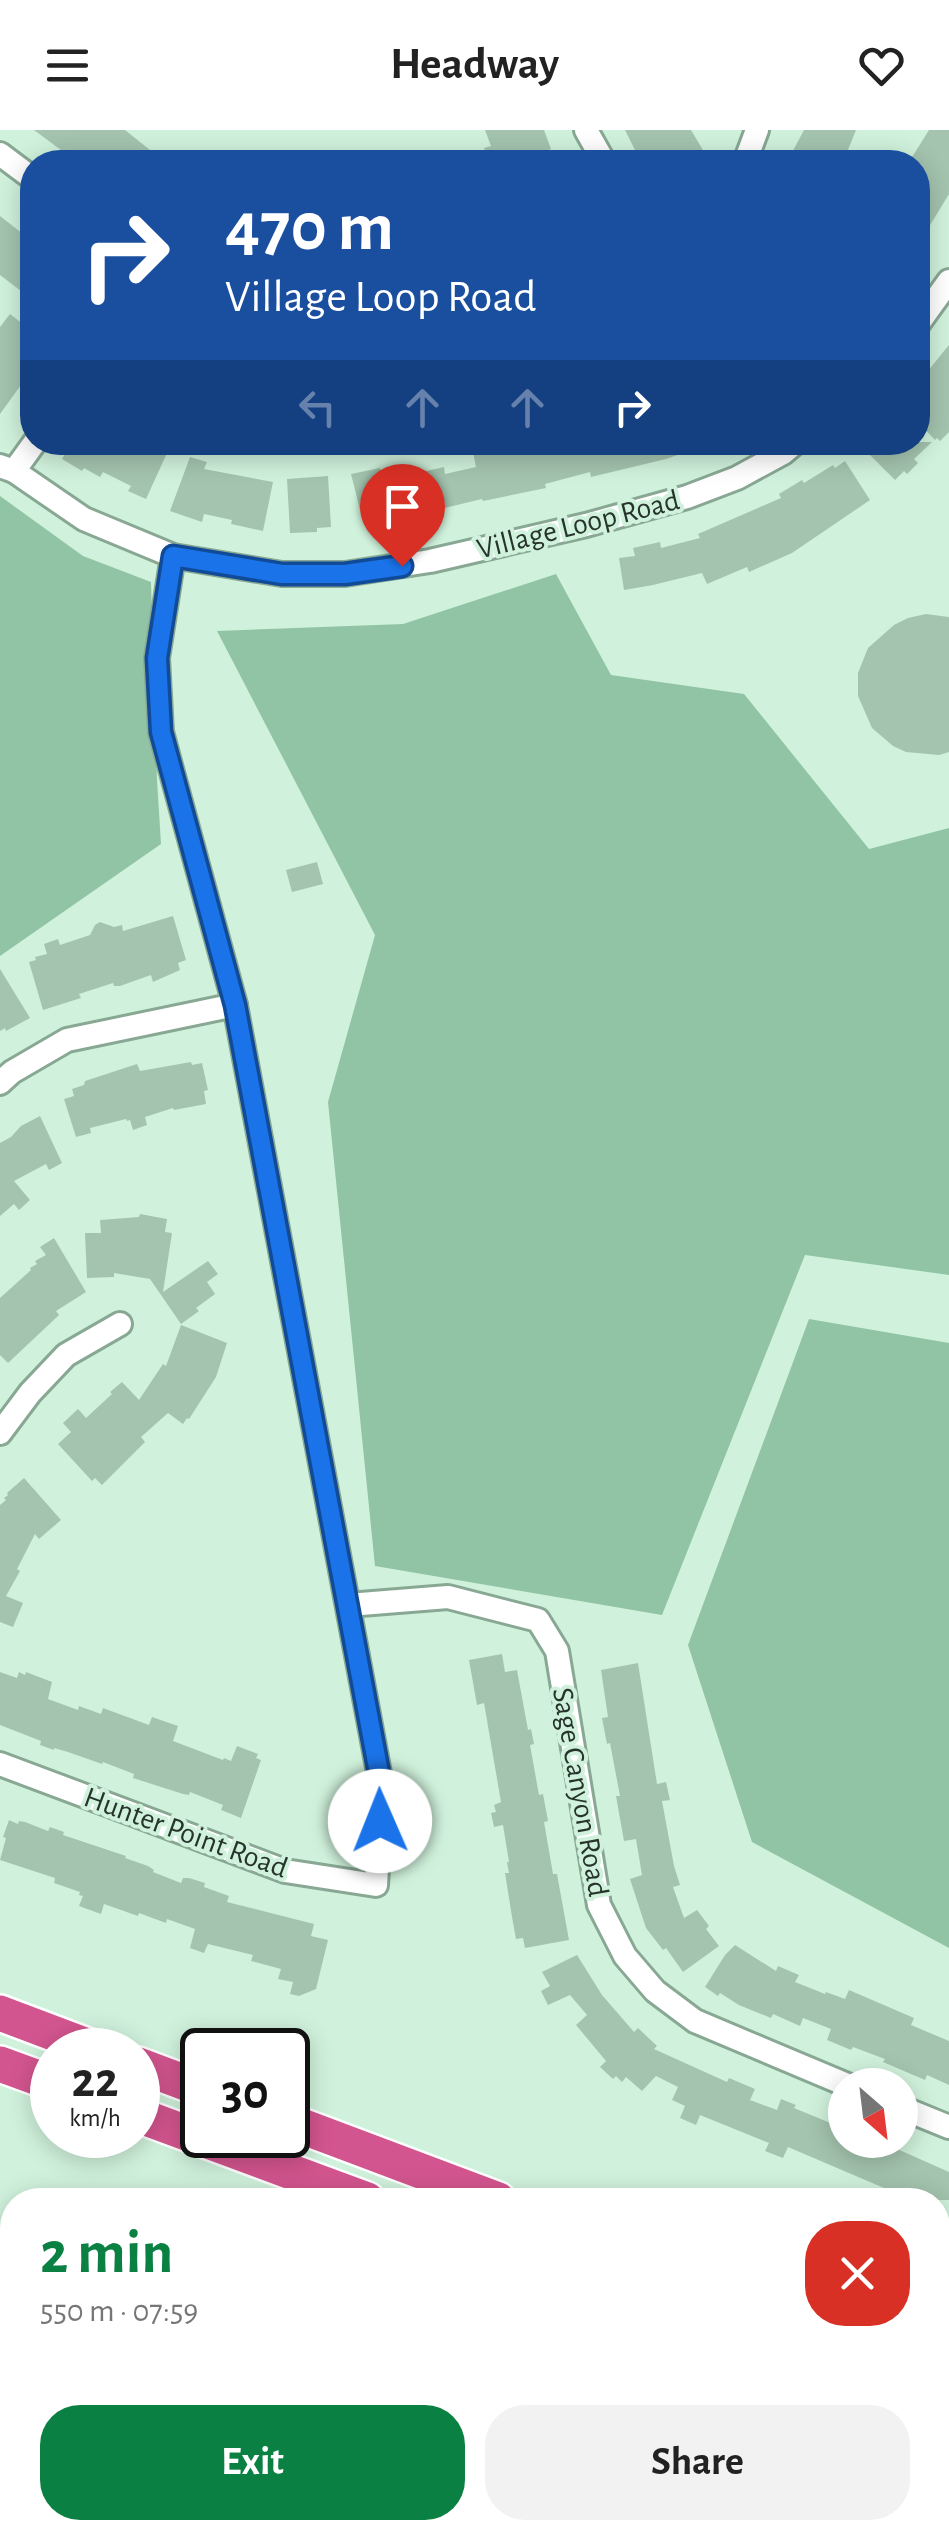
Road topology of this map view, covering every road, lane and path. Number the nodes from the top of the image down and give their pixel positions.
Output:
1 (949, 281) edge
2 (930, 307) edge
3 (772, 455) edge
4 (5, 463) edge
5 (173, 556) junction
6 (235, 1005) junction
7 (0, 1083) edge
8 (120, 1324) dead end
9 (0, 1433) edge
10 (348, 1605) junction
11 (0, 1764) edge
12 (0, 2014) edge
13 (38, 2028) edge
14 (0, 2064) edge
15 (30, 2075) edge
16 (828, 2077) edge
17 (918, 2114) edge
18 (160, 2122) edge
19 (949, 2127) edge
20 (310, 2129) edge
21 (336, 2188) edge
22 (466, 2188) edge

1 - 2 street
3 - 5 street, Village Loop Road
4 - 5 street, Village Loop Road
5 - 6 street
6 - 7 street
6 - 10 street
8 - 9 street
10 - 11 street, Hunter Point Road
10 - 16 street, Sage Canyon Road
12 - 13 highway
14 - 15 highway
17 - 19 street
18 - 21 highway
20 - 22 highway

